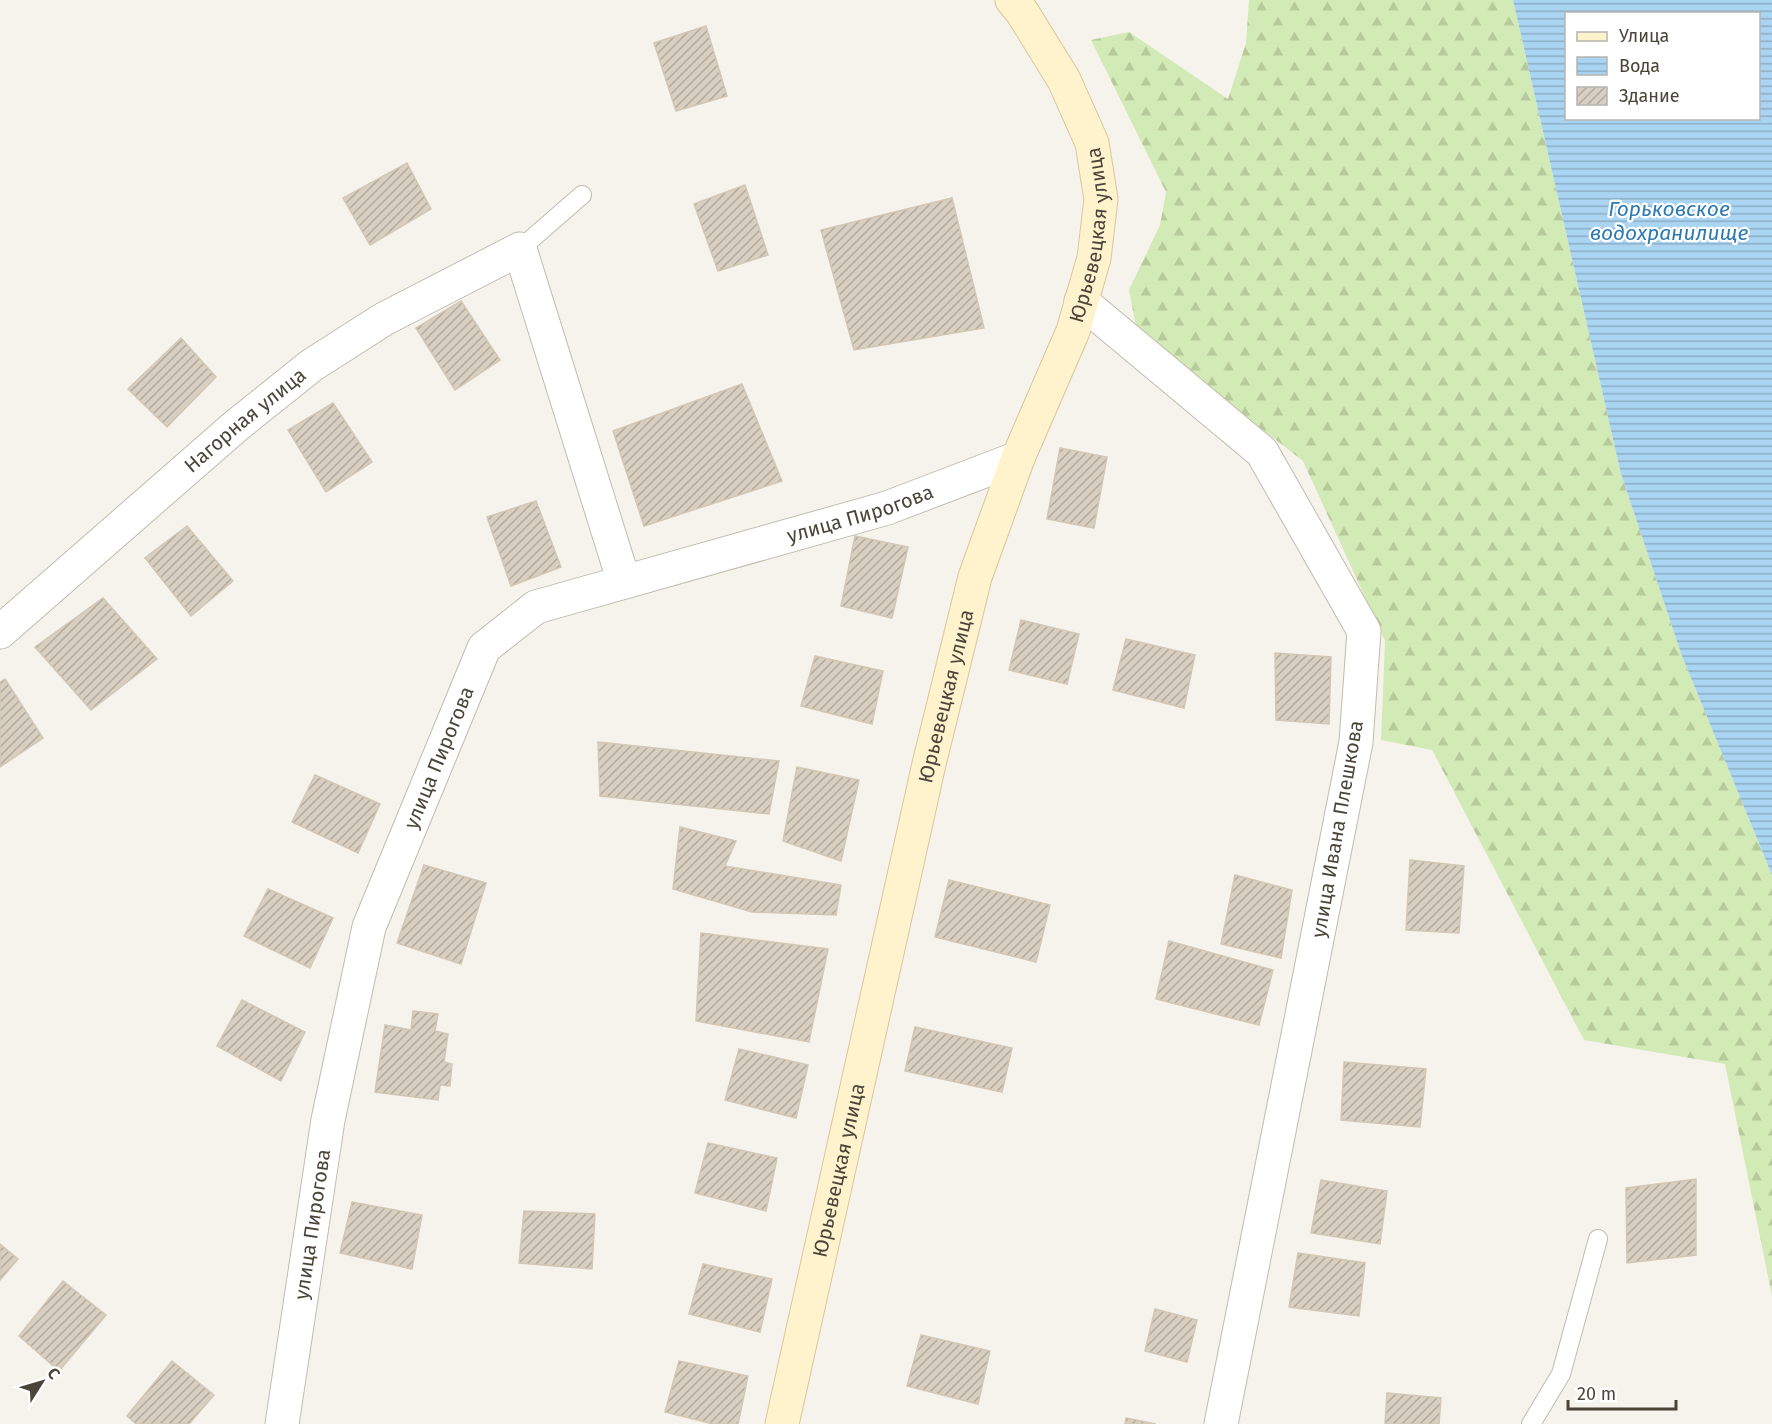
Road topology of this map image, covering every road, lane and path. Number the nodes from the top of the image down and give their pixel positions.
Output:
1 (1012, 0) edge
2 (582, 195) dead end
3 (520, 249) junction
4 (1082, 301) junction
5 (1018, 458) junction
6 (624, 582) junction
7 (0, 632) edge
8 (1598, 1239) dead end
9 (282, 1424) edge
10 (782, 1424) edge
11 (1221, 1424) edge
12 (1531, 1424) edge

1 - 4 main road, Юрьевецкая улица
2 - 3 lane
3 - 6 street
3 - 7 street, Нагорная улица
4 - 5 main road, Юрьевецкая улица
4 - 11 street, улица Ивана Плешкова
5 - 6 street, улица Пирогова
5 - 10 main road, Юрьевецкая улица
6 - 9 street, улица Пирогова
8 - 12 lane

